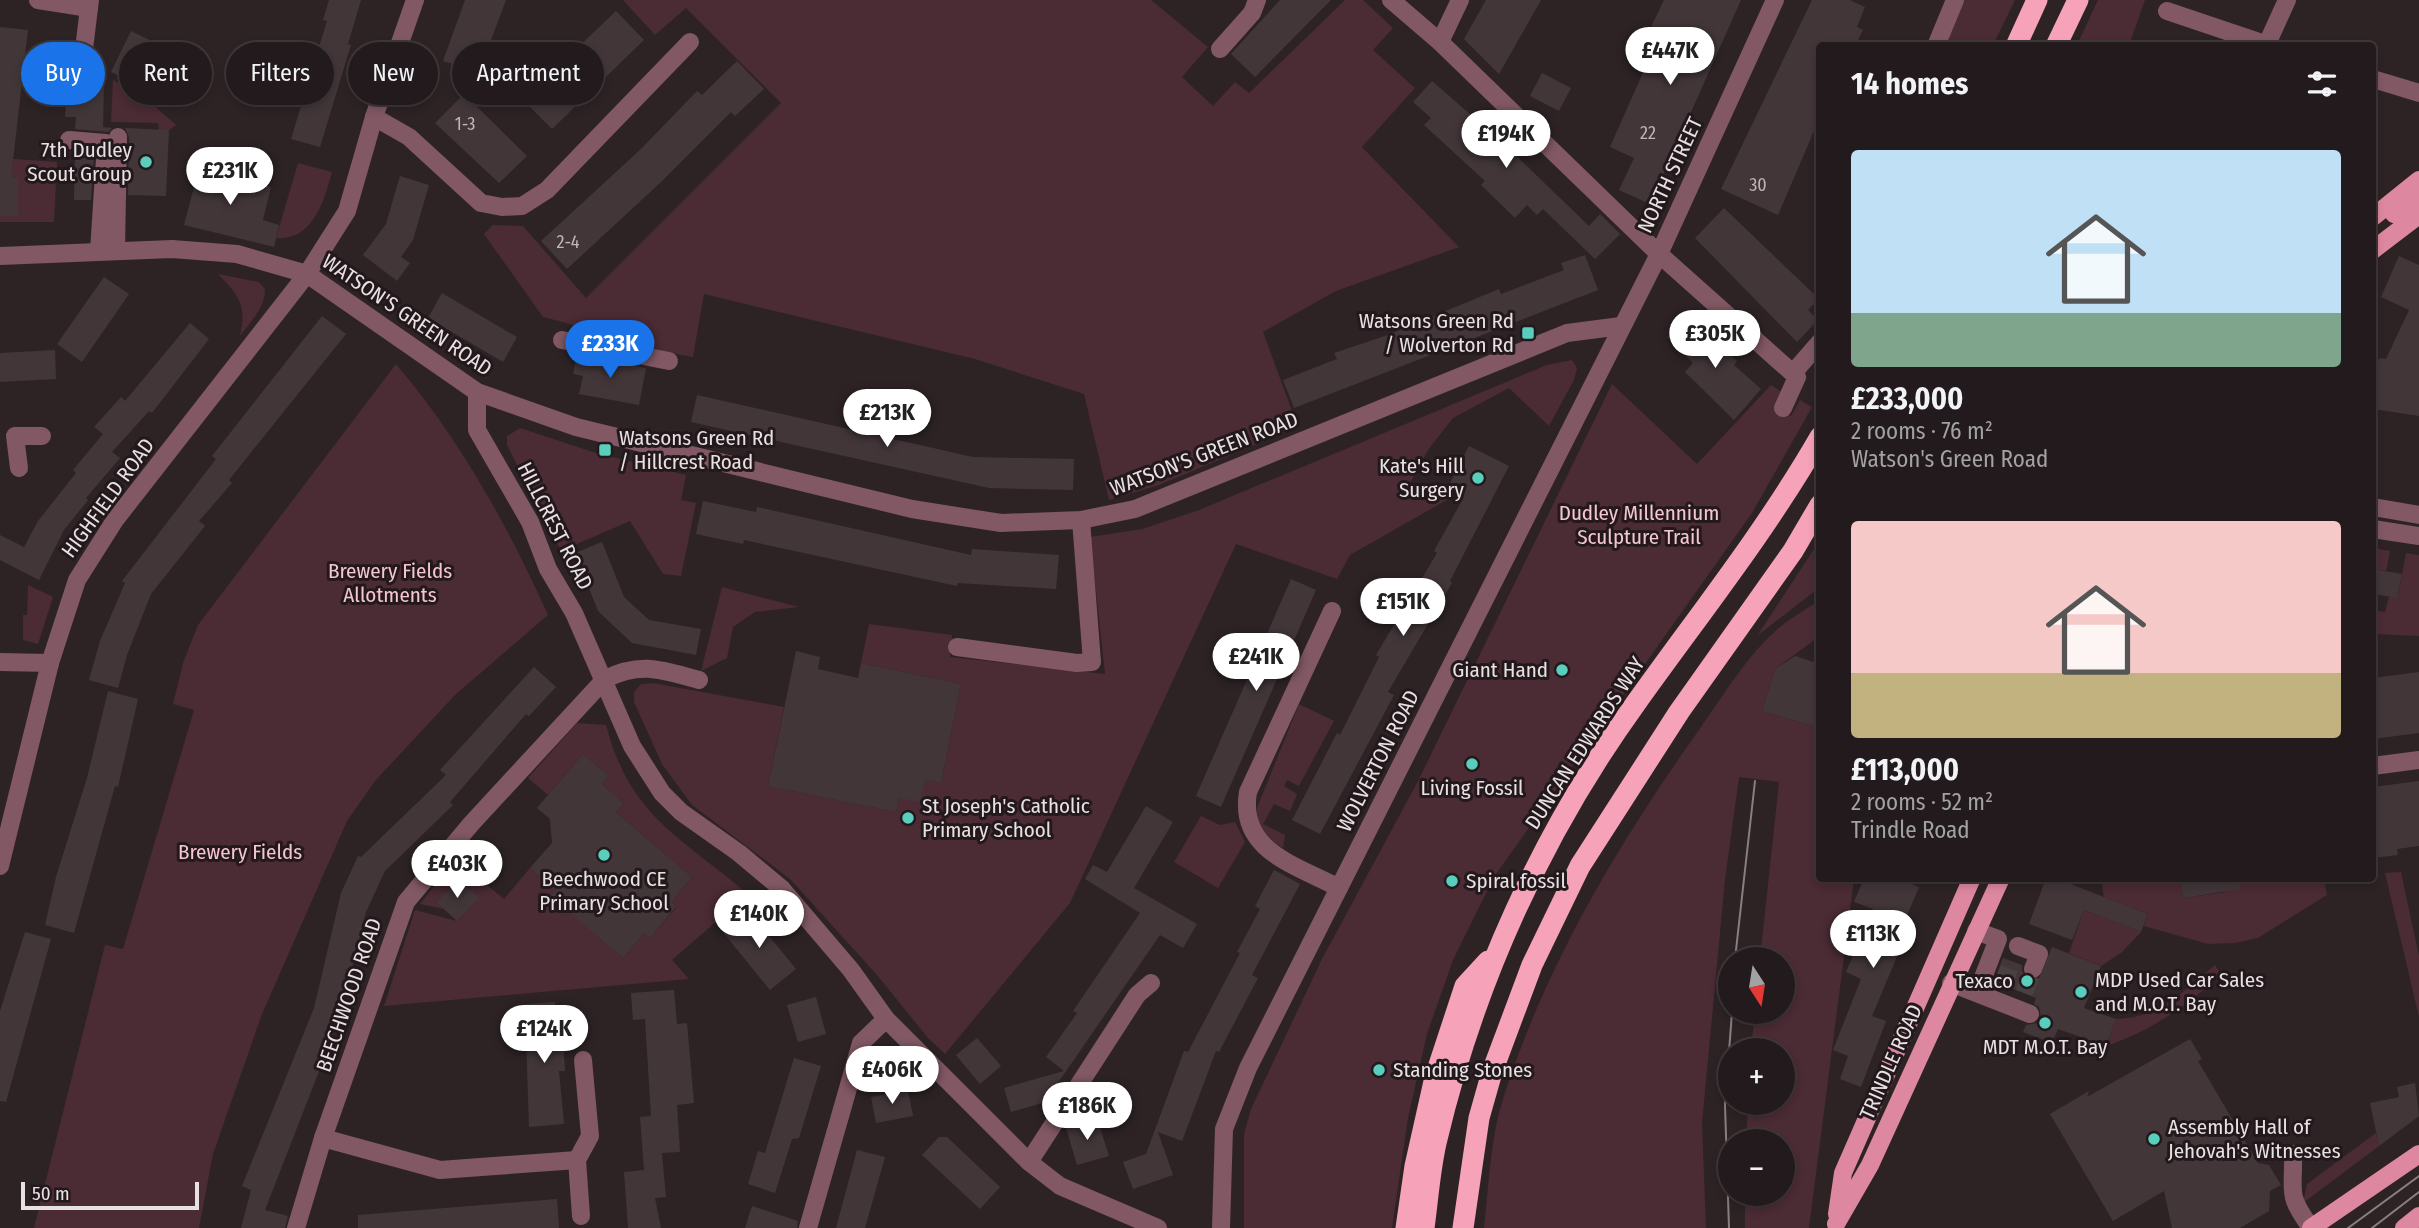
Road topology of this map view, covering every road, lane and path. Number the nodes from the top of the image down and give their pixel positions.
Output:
1 (38, 0) edge
2 (415, 0) edge
3 (1257, 0) edge
4 (1391, 0) edge
5 (1460, 0) edge
6 (1775, 0) edge
7 (1955, 0) edge
8 (2037, 0) edge
9 (2078, 0) edge
10 (2287, 0) edge
11 (89, 4) edge
12 (2167, 11) dead end
13 (85, 42) edge
14 (690, 42) dead end
15 (1440, 42) junction
16 (1938, 42) edge
17 (2017, 42) edge
18 (2058, 42) edge
19 (2260, 42) edge
20 (2270, 42) edge
21 (1220, 49) dead end
22 (2376, 80) edge
23 (2419, 93) edge
24 (374, 117) junction
25 (118, 137) dead end
26 (69, 140) dead end
27 (2419, 180) edge
28 (2419, 196) edge
29 (2376, 215) edge
30 (2419, 215) edge
31 (2376, 224) edge
32 (2376, 248) edge
33 (108, 251) junction
34 (1659, 254) junction
35 (0, 256) edge
36 (307, 274) junction
37 (1620, 326) junction
38 (562, 340) dead end
39 (1816, 347) edge
40 (669, 361) dead end
41 (1793, 373) junction
42 (477, 392) junction
43 (1783, 408) dead end
44 (42, 436) dead end
45 (8, 437) edge
46 (1816, 443) edge
47 (19, 468) dead end
48 (2376, 508) edge
49 (1816, 512) edge
50 (2419, 515) edge
51 (1081, 520) junction
52 (2376, 529) edge
53 (2419, 536) edge
54 (1332, 611) dead end
55 (957, 647) dead end
56 (0, 662) edge
57 (50, 663) junction
58 (605, 679) junction
59 (699, 680) dead end
60 (2419, 760) edge
61 (2376, 766) edge
62 (1, 857) edge
63 (1970, 882) edge
64 (1999, 882) edge
65 (1339, 888) junction
66 (1976, 931) junction
67 (1998, 939) junction
68 (1499, 949) junction
69 (2040, 961) dead end
70 (1151, 983) dead end
71 (1951, 983) junction
72 (1977, 993) junction
73 (2024, 1005) dead end
74 (886, 1019) junction
75 (583, 1060) dead end
76 (323, 1138) junction
77 (2293, 1154) dead end
78 (2419, 1154) edge
79 (577, 1160) junction
80 (1029, 1162) junction
81 (581, 1216) dead end
82 (2419, 1216) edge
83 (1835, 1226) edge
84 (296, 1228) edge
85 (808, 1228) edge
86 (1158, 1228) edge
87 (1221, 1228) edge
88 (1406, 1228) edge
89 (1424, 1228) edge
90 (1463, 1228) edge
91 (2311, 1228) edge
92 (2404, 1228) edge

1 - 11 street
2 - 24 street, HIGHFIELD ROAD
3 - 21 street
4 - 15 street
5 - 15 street
6 - 34 street, NORTH STREET
7 - 16 street
8 - 17 highway
9 - 18 highway
10 - 20 street
11 - 13 street
12 - 19 street
14 - 24 street
15 - 34 street
22 - 23 street
24 - 36 street, HIGHFIELD ROAD
25 - 33 street
26 - 33 street
27 - 29 main road
28 - 31 main road
30 - 32 main road
33 - 35 street, WATSON'S GREEN ROAD
33 - 36 street, WATSON'S GREEN ROAD
34 - 37 street, NORTH STREET
34 - 41 street
36 - 42 street, WATSON'S GREEN ROAD
36 - 57 street, HIGHFIELD ROAD
37 - 51 street, WATSON'S GREEN ROAD
37 - 65 street, WOLVERTON ROAD
38 - 40 street
39 - 41 street
41 - 43 street
42 - 51 street, WATSON'S GREEN ROAD
42 - 58 street, HILLCREST ROAD
44 - 45 street
45 - 47 street
46 - 68 highway, DUNCAN EDWARDS WAY
48 - 50 street
49 - 90 highway
51 - 55 street
52 - 53 street
54 - 65 street
56 - 57 street
57 - 62 street, HIGHFIELD ROAD
58 - 59 street
58 - 74 street, HILLCREST ROAD
58 - 76 street, BEECHWOOD ROAD
60 - 61 street
63 - 83 main road, TRINDLE ROAD
64 - 66 main road, TRINDLE ROAD
65 - 87 street, WOLVERTON ROAD
66 - 67 street
66 - 71 main road, TRINDLE ROAD
67 - 69 street
67 - 72 street
68 - 88 highway
68 - 89 highway, DUNCAN EDWARDS WAY
70 - 80 street
71 - 72 street
71 - 83 main road, TRINDLE ROAD
72 - 73 street
74 - 80 street, HILLCREST ROAD
74 - 85 street
75 - 79 street
76 - 79 street
76 - 84 street, BEECHWOOD ROAD
77 - 91 street
78 - 91 main road
79 - 81 street
80 - 86 street, HILLCREST ROAD
82 - 92 main road

